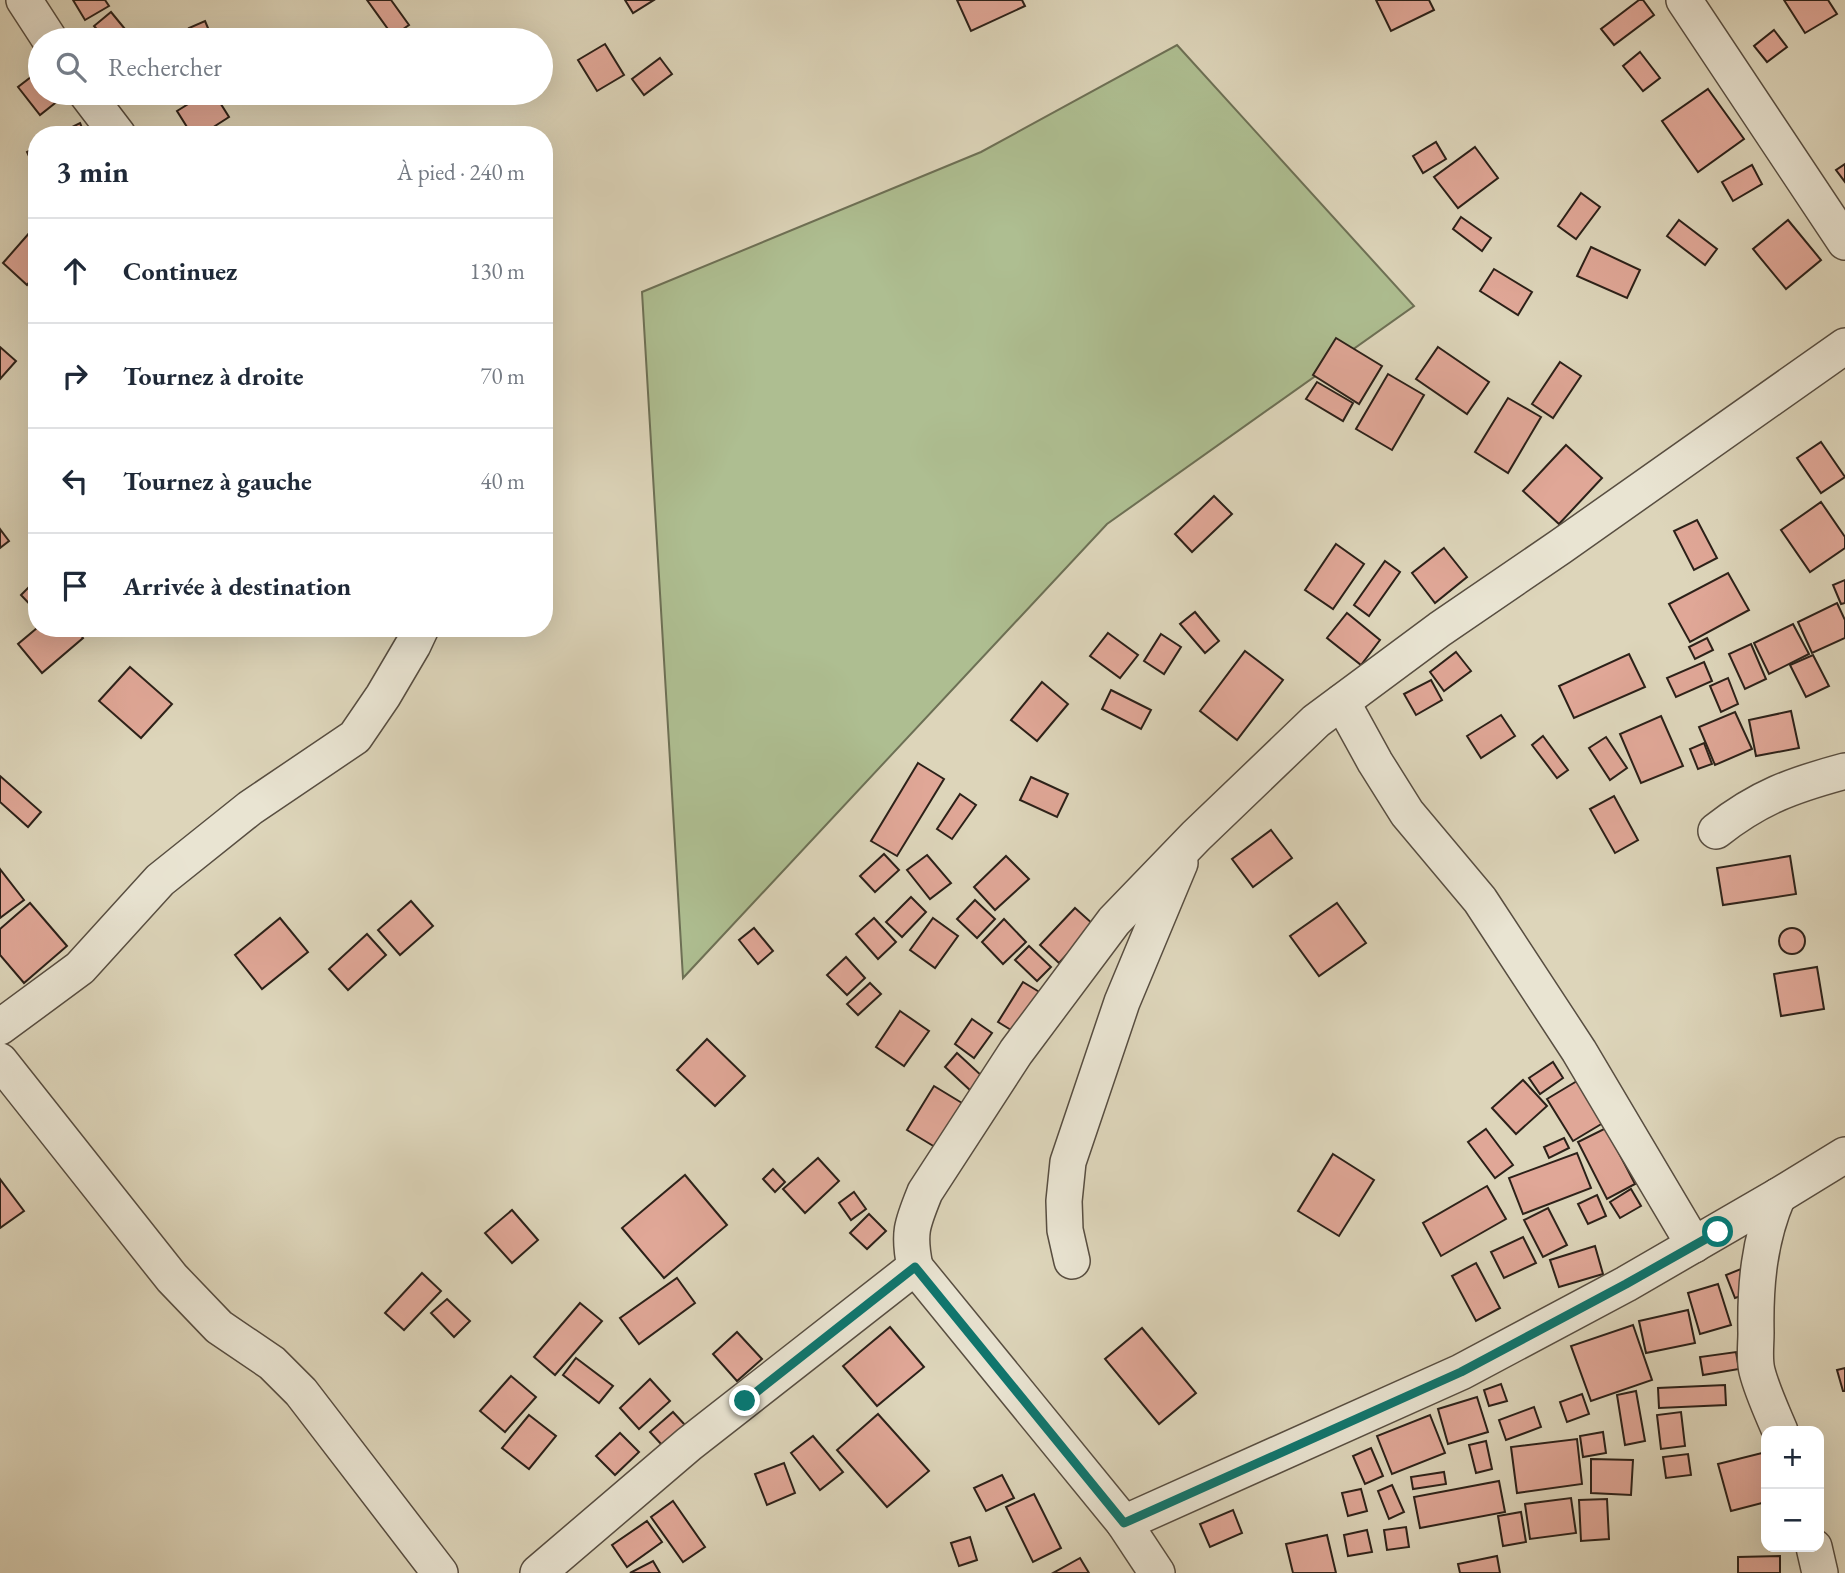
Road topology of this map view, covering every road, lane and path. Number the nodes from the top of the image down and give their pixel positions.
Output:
1 (24, 0) edge
2 (1684, 0) edge
3 (42, 28) edge
4 (95, 105) edge
5 (111, 126) edge
6 (1845, 242) edge
7 (1845, 346) edge
8 (417, 637) edge
9 (1342, 702) junction
10 (1845, 771) edge
11 (1716, 831) dead end
12 (1188, 844) junction
13 (0, 1027) edge
14 (0, 1061) edge
15 (1842, 1163) edge
16 (1778, 1196) junction
17 (1695, 1245) junction
18 (1072, 1261) dead end
19 (915, 1267) junction
20 (1778, 1426) edge
21 (1124, 1523) junction
22 (1815, 1552) edge
23 (440, 1573) edge
24 (538, 1573) edge
25 (1157, 1573) edge
26 (1820, 1573) edge

1 - 3 street
2 - 6 street
4 - 5 street
7 - 9 street
8 - 13 street
9 - 12 street
9 - 17 street
10 - 11 street
12 - 18 street
12 - 19 street
14 - 23 street
15 - 16 street
16 - 17 street
16 - 20 street
17 - 21 street
19 - 21 street
19 - 24 street
21 - 25 street
22 - 26 street

